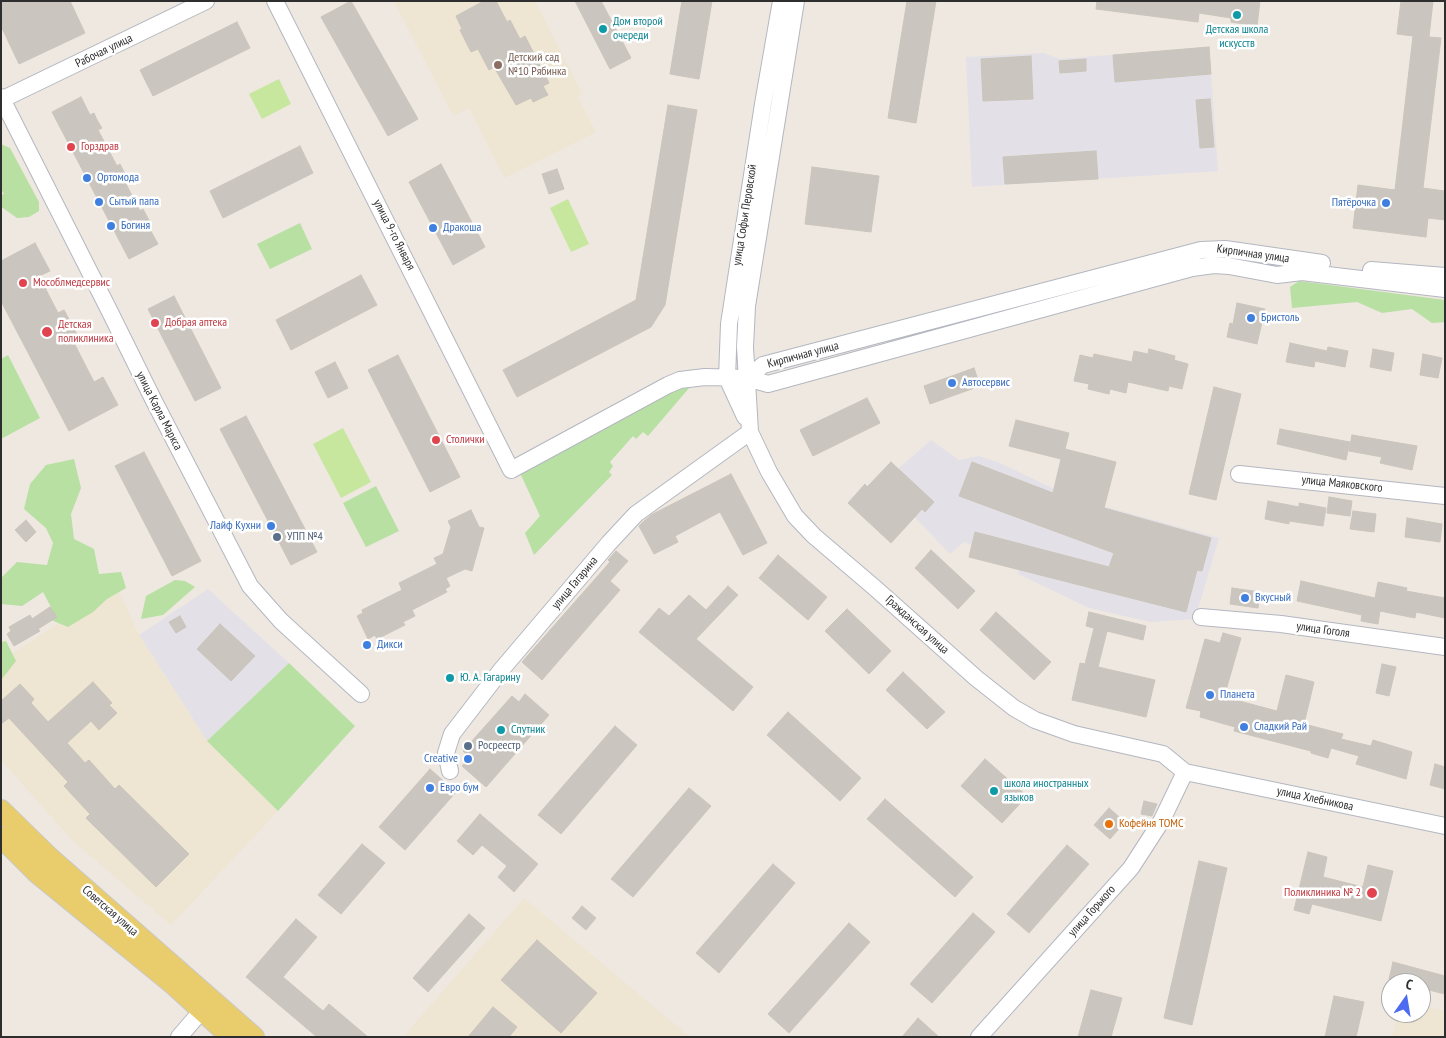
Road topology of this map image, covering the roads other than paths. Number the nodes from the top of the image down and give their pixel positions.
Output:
1 (206, 1) edge
2 (275, 1) edge
3 (781, 1) edge
4 (796, 1) edge
5 (2, 99) edge
6 (1, 128) edge
7 (22, 138) junction
8 (1445, 276) edge
9 (1445, 289) edge
10 (728, 378) junction
11 (747, 378) junction
12 (749, 429) junction
13 (1239, 474) dead end
14 (1445, 496) edge
15 (1201, 617) dead end
16 (1445, 648) edge
17 (361, 694) dead end
18 (450, 771) dead end
19 (1185, 772) junction
20 (1, 810) edge
21 (1445, 826) edge
22 (1, 837) edge
23 (206, 1005) junction
24 (179, 1037) edge
25 (231, 1037) edge
26 (254, 1037) edge
27 (979, 1037) edge

1 - 5 street, Рабочая улица
2 - 10 street, улица 9-го Января
3 - 10 street, улица Софьи Перовской
4 - 11 street, улица Софьи Перовской
5 - 7 street, улица Карла Маркса
6 - 7 street
7 - 17 street, улица Карла Маркса
8 - 11 street, Кирпичная улица
9 - 11 street, Кирпичная улица
10 - 11 street
10 - 12 street, улица Софьи Перовской
11 - 12 street, Гражданская улица
12 - 18 street, улица Гагарина
12 - 19 street, Гражданская улица
13 - 14 street, улица Маяковского
15 - 16 street, улица Гоголя
19 - 21 street, улица Хлебникова
19 - 27 street, улица Горького
20 - 23 main road, Советская улица
22 - 23 main road, Советская улица
23 - 24 street
23 - 25 main road
23 - 26 main road

